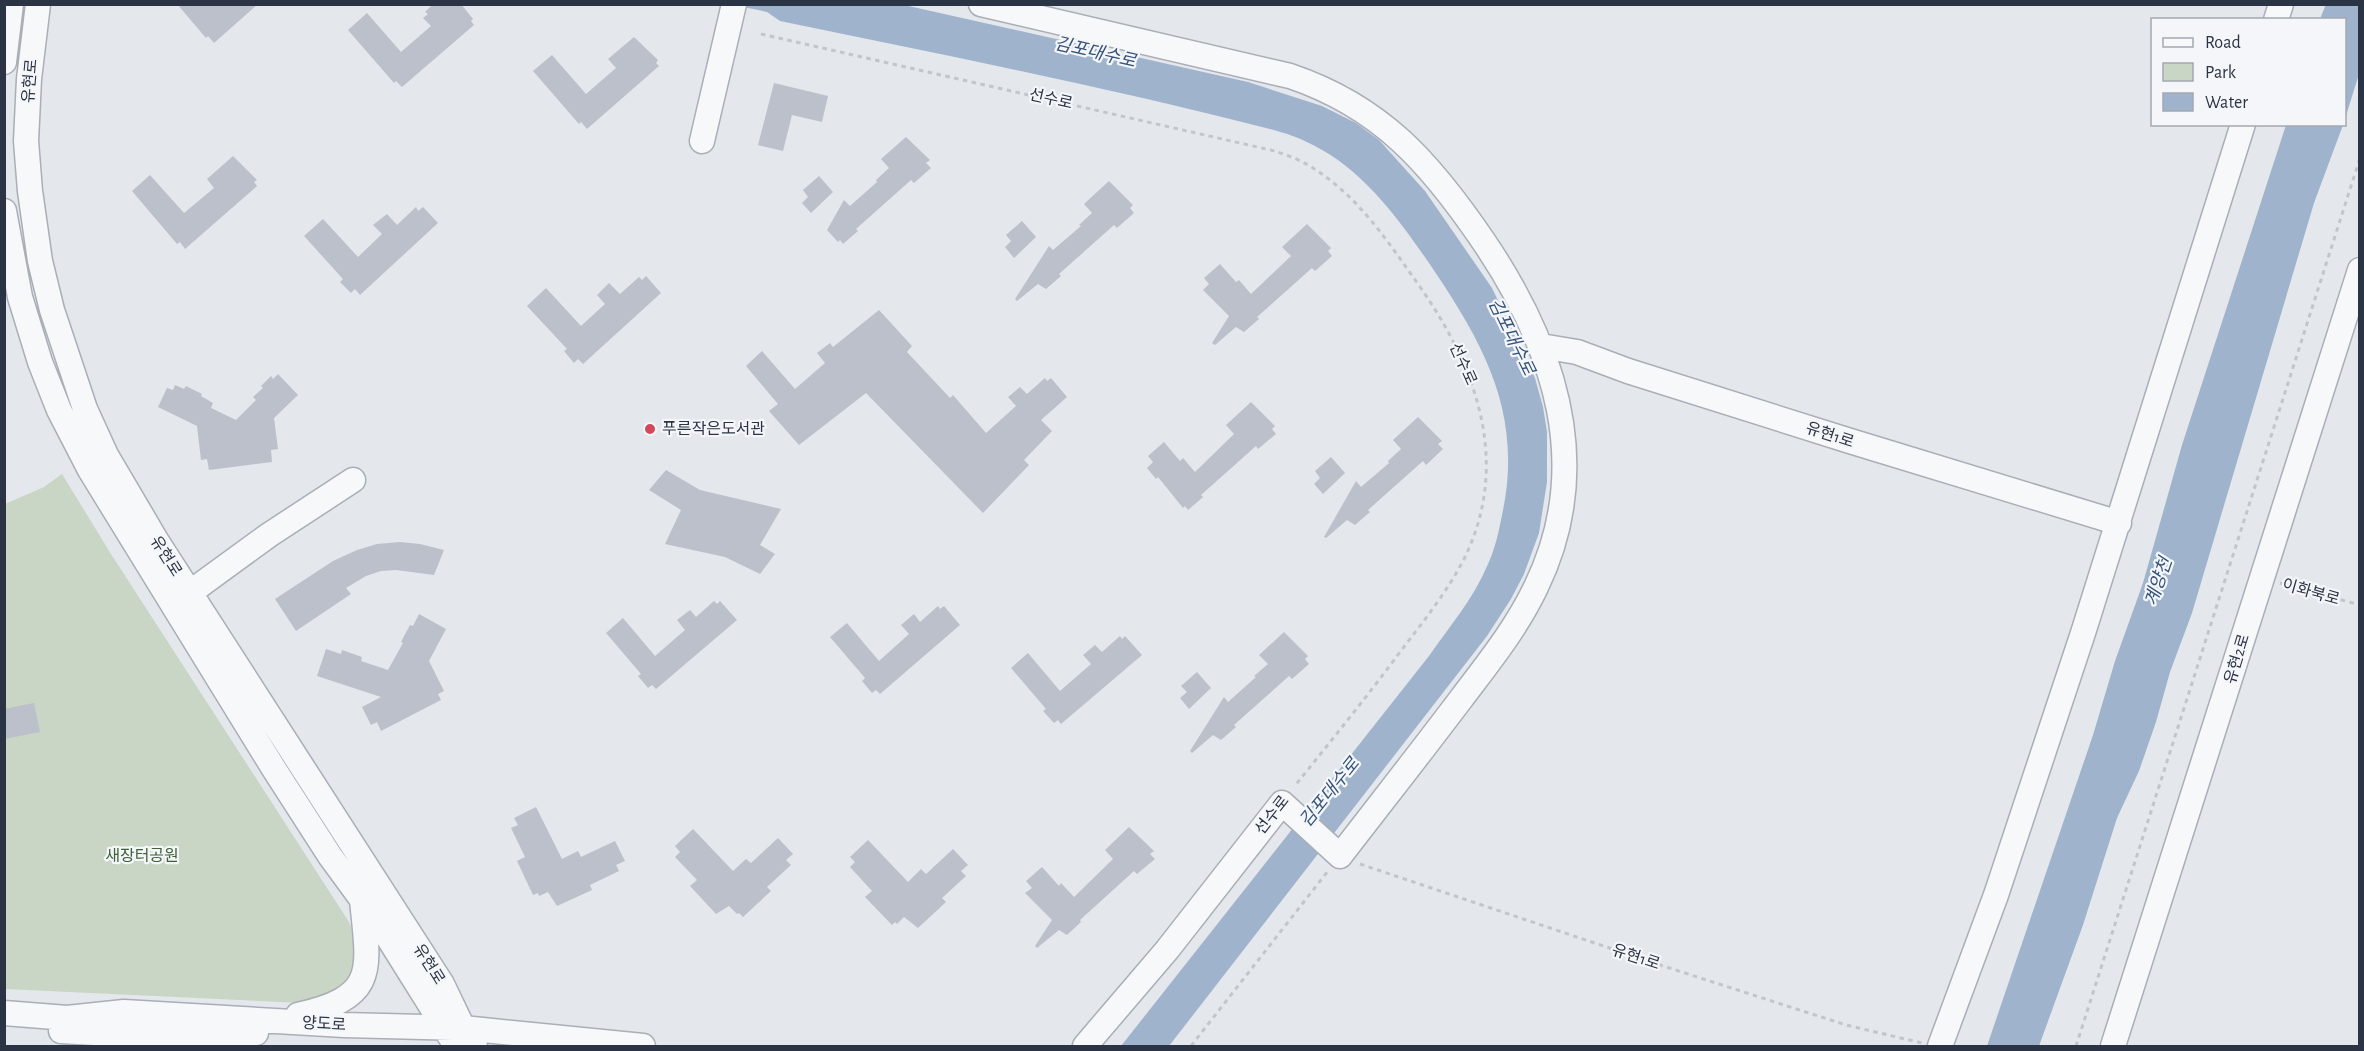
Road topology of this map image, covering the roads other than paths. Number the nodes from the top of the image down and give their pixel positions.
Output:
1 (12, 4) edge
2 (38, 4) edge
3 (981, 4) edge
4 (732, 14) edge
5 (4, 62) edge
6 (2242, 126) edge
7 (702, 141) dead end
8 (4, 211) edge
9 (2360, 270) edge
10 (1541, 346) junction
11 (353, 480) dead end
12 (2119, 523) junction
13 (181, 599) junction
14 (362, 900) junction
15 (4, 1013) edge
16 (269, 1021) junction
17 (4, 1027) edge
18 (461, 1039) edge
19 (114, 1040) edge
20 (1932, 1045) edge
21 (505, 1047) edge
22 (644, 1047) edge
23 (1085, 1047) edge
24 (2113, 1047) edge

1 - 5 street, 유현로
2 - 13 street, 유현로
3 - 10 street
4 - 7 street
6 - 12 street
8 - 13 street, 유현로
9 - 24 street, 유현2로
10 - 12 street, 유현1로
10 - 23 street, 선수로
11 - 13 street
12 - 20 street
13 - 14 street, 유현로
13 - 18 street, 유현로
14 - 16 street
14 - 18 street, 유현로
15 - 16 street, 양도로
16 - 18 street, 양도로
17 - 19 street, 양도로
18 - 19 street, 양도로
18 - 21 street, 양도로
18 - 22 street, 양도로

